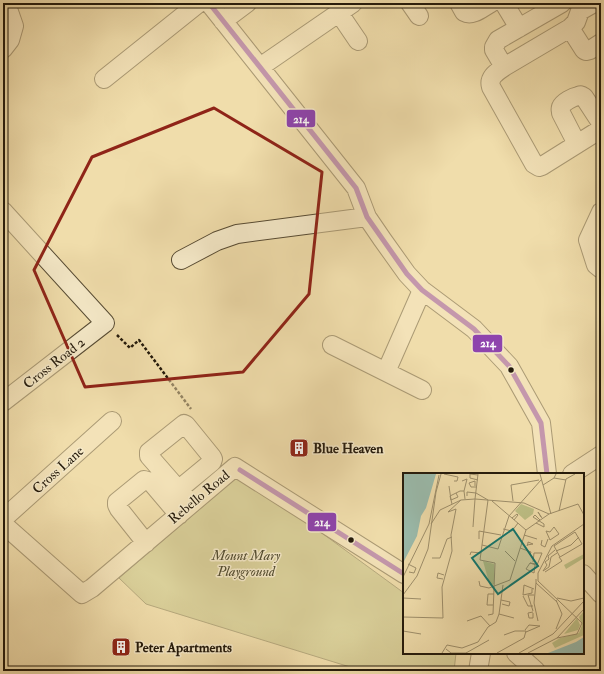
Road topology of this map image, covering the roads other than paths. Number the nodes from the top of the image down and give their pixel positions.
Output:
1 (6, 3) edge
2 (199, 3) edge
3 (209, 3) edge
4 (247, 3) edge
5 (459, 3) edge
6 (491, 3) edge
7 (504, 3) edge
8 (562, 3) edge
9 (583, 6) edge
10 (346, 8) edge
11 (223, 21) junction
12 (519, 28) junction
13 (570, 28) junction
14 (358, 41) dead end
15 (601, 43) edge
16 (3, 49) edge
17 (260, 67) junction
18 (504, 67) junction
19 (104, 79) dead end
20 (601, 123) edge
21 (601, 129) edge
22 (577, 144) junction
23 (3, 211) edge
24 (601, 212) edge
25 (367, 217) junction
26 (181, 260) dead end
27 (601, 270) edge
28 (422, 290) junction
29 (332, 345) dead end
30 (386, 372) junction
31 (422, 390) dead end
32 (3, 402) edge
33 (112, 421) dead end
34 (601, 455) edge
35 (547, 473) edge
36 (574, 473) edge
37 (178, 490) dead end
38 (180, 508) junction
39 (5, 530) edge
40 (142, 538) junction
41 (403, 573) edge
42 (584, 575) edge
43 (601, 594) edge
44 (481, 654) edge
45 (517, 654) edge
46 (478, 671) edge
47 (536, 671) edge

1 - 16 street
2 - 19 street
3 - 11 street
4 - 11 street
5 - 6 street
7 - 12 street
8 - 12 street
9 - 13 street
10 - 14 street
10 - 17 street
11 - 17 street
12 - 18 street
13 - 15 street
13 - 18 street
17 - 25 street
18 - 22 street
20 - 22 street
21 - 22 street
23 - 32 street, Cross Road 2
24 - 27 street
25 - 26 street
25 - 28 street
28 - 30 street
28 - 35 street
29 - 30 street
30 - 31 street
33 - 39 street, Cross Lane
34 - 36 street
37 - 38 street
38 - 40 street, Rebello Road
38 - 40 street
38 - 41 street, Rebello Road
39 - 40 street, Rebello Road
42 - 43 street
44 - 46 street
45 - 47 street

